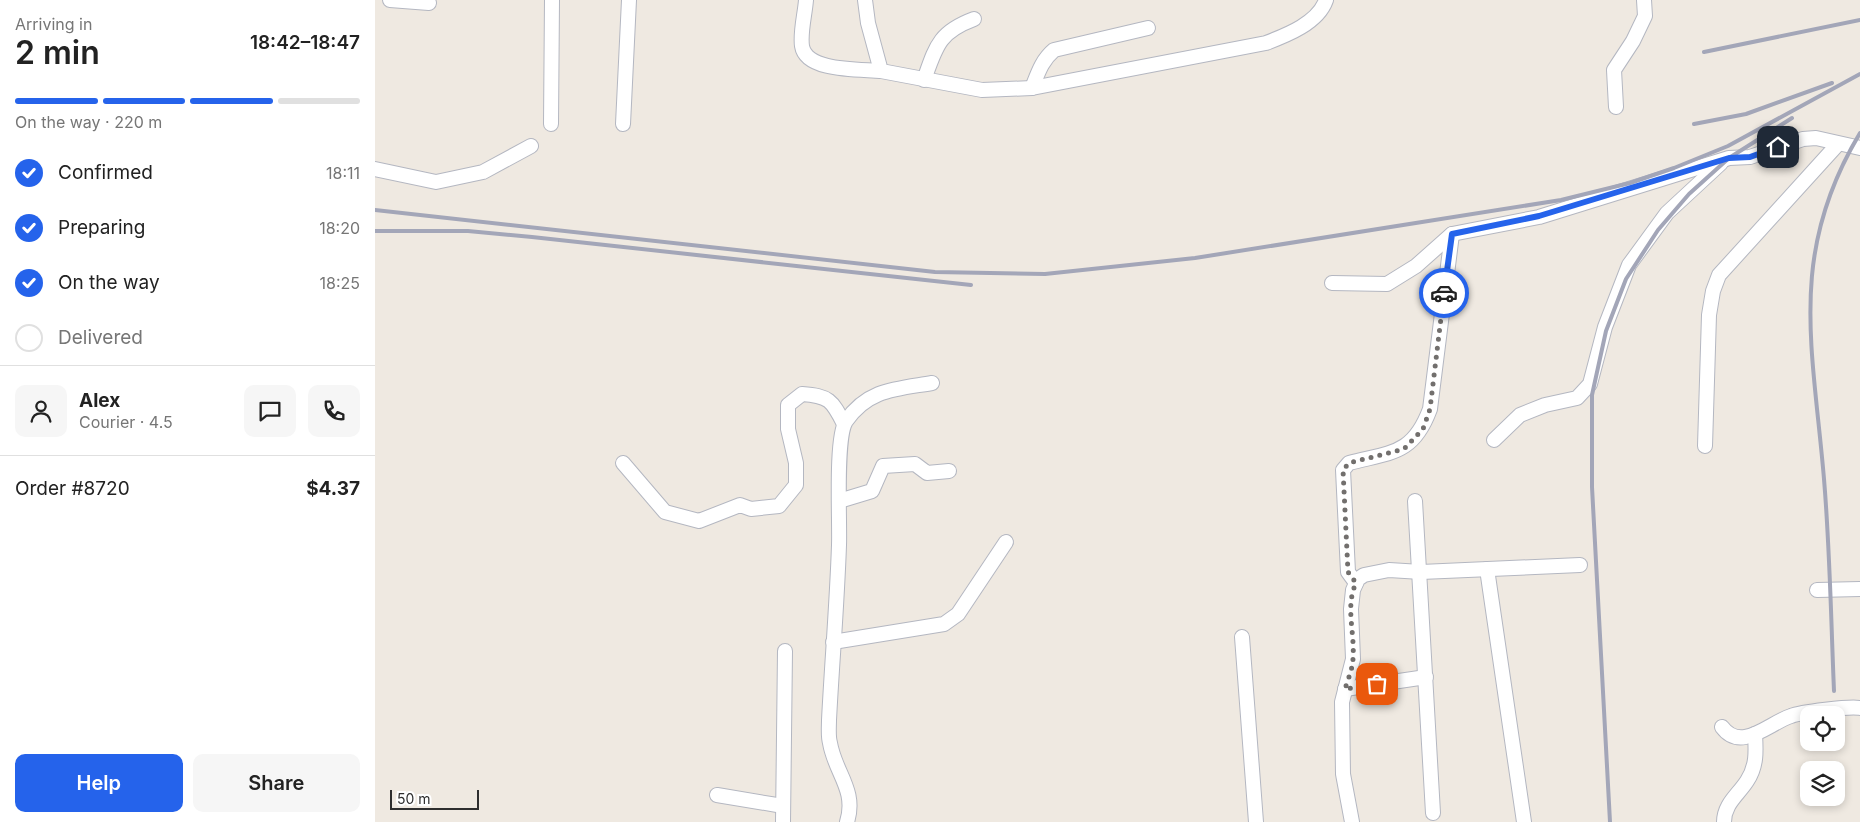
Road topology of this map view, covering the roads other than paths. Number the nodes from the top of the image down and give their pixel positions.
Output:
1 (390, 0) edge
2 (552, 0) edge
3 (629, 0) edge
4 (806, 0) edge
5 (865, 0) edge
6 (1326, 0) edge
7 (1645, 0) edge
8 (429, 3) dead end
9 (975, 19) dead end
10 (1148, 28) dead end
11 (881, 71) junction
12 (924, 80) junction
13 (1033, 88) junction
14 (1616, 107) dead end
15 (551, 124) dead end
16 (623, 124) dead end
17 (1838, 144) junction
18 (531, 146) dead end
19 (1860, 148) edge
20 (1723, 160) junction
21 (375, 169) edge
22 (1452, 234) junction
23 (1332, 283) dead end
24 (932, 383) dead end
25 (844, 424) junction
26 (1494, 440) dead end
27 (1705, 446) dead end
28 (623, 462) dead end
29 (949, 471) dead end
30 (839, 501) junction
31 (1415, 501) dead end
32 (1006, 542) dead end
33 (1581, 564) dead end
34 (1487, 569) junction
35 (1421, 572) junction
36 (1356, 583) junction
37 (1860, 588) edge
38 (1817, 590) dead end
39 (1242, 637) dead end
40 (833, 642) junction
41 (785, 650) dead end
42 (1425, 677) junction
43 (1345, 689) junction
44 (1860, 708) edge
45 (1722, 727) dead end
46 (1755, 734) junction
47 (717, 795) dead end
48 (783, 806) junction
49 (1433, 813) dead end
50 (783, 822) edge
51 (847, 822) edge
52 (1256, 822) edge
53 (1352, 822) edge
54 (1524, 822) edge
55 (1724, 822) edge

1 - 8 street
2 - 15 street
3 - 16 street
4 - 11 street
5 - 11 street
6 - 13 street
7 - 14 street
9 - 12 street
10 - 13 street
11 - 12 street
12 - 13 street
17 - 19 street
17 - 20 street
17 - 27 street
18 - 21 street
20 - 22 street
20 - 26 street
22 - 23 street
22 - 36 street
24 - 25 street
25 - 28 street
25 - 30 street
29 - 30 street
30 - 40 street
31 - 35 street
32 - 40 street
33 - 34 street
34 - 35 street
34 - 54 street
35 - 36 street
35 - 42 street
36 - 43 street
37 - 38 street
39 - 52 street
40 - 51 street
41 - 48 street
42 - 43 street
42 - 49 street
43 - 53 street
44 - 46 street
45 - 46 street
46 - 55 street
47 - 48 street
48 - 50 street

